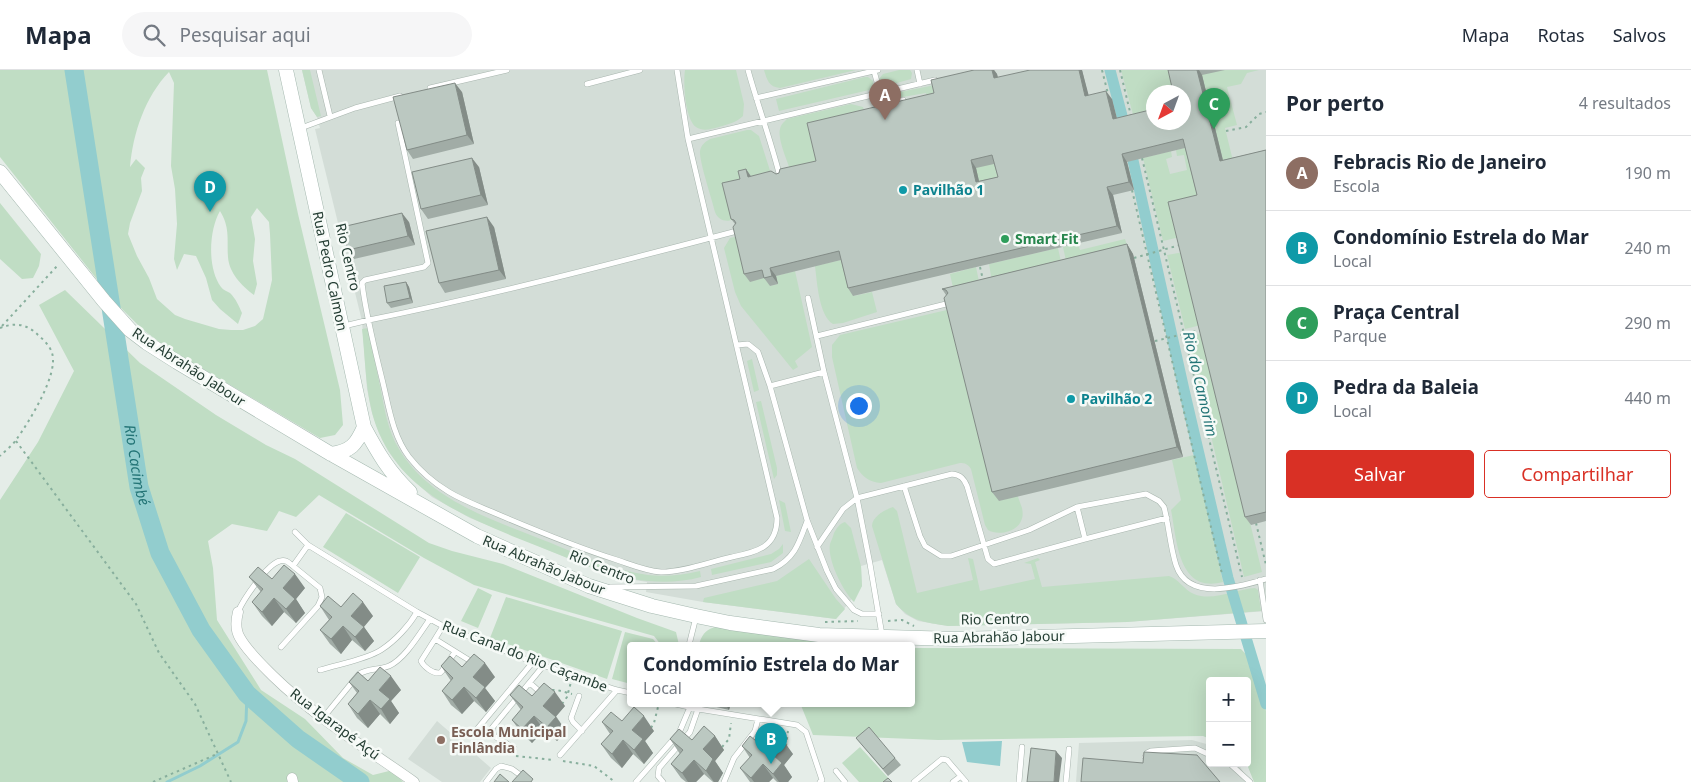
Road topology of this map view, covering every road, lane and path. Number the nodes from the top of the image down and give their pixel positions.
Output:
1 (286, 70) edge
2 (319, 70) edge
3 (507, 70) edge
4 (640, 70) edge
5 (677, 70) edge
6 (748, 70) edge
7 (917, 70) edge
8 (1102, 70) edge
9 (1120, 70) edge
10 (876, 71) edge
11 (939, 79) edge
12 (587, 84) dead end
13 (920, 84) junction
14 (426, 90) edge
15 (879, 93) junction
16 (408, 94) edge
17 (756, 98) junction
18 (908, 99) edge
19 (1110, 99) edge
20 (1266, 112) edge
21 (330, 116) junction
22 (763, 120) junction
23 (398, 123) edge
24 (1133, 123) edge
25 (299, 128) junction
26 (1226, 131) dead end
27 (688, 139) junction
28 (1142, 158) edge
29 (0, 172) edge
30 (781, 178) edge
31 (1132, 190) dead end
32 (737, 231) edge
33 (712, 238) junction
34 (1182, 245) edge
35 (67, 256) junction
36 (1134, 258) dead end
37 (980, 266) edge
38 (983, 282) edge
39 (808, 298) dead end
40 (950, 303) edge
41 (369, 320) junction
42 (1, 327) edge
43 (342, 327) junction
44 (1202, 329) edge
45 (816, 336) junction
46 (1155, 341) dead end
47 (737, 345) junction
48 (824, 372) junction
49 (770, 386) junction
50 (364, 427) junction
51 (16, 441) junction
52 (331, 454) junction
53 (0, 456) edge
54 (904, 486) junction
55 (857, 498) junction
56 (426, 507) junction
57 (1077, 507) junction
58 (1167, 518) junction
59 (807, 520) junction
60 (1256, 524) edge
61 (295, 532) dead end
62 (1085, 539) junction
63 (308, 545) junction
64 (984, 545) junction
65 (817, 547) junction
66 (1266, 565) edge
67 (293, 566) junction
68 (1222, 574) dead end
69 (1266, 578) edge
70 (1260, 580) junction
71 (1242, 584) junction
72 (589, 586) junction
73 (238, 612) joint
74 (417, 612) junction
75 (878, 614) junction
76 (696, 616) junction
77 (430, 619) junction
78 (880, 621) junction
79 (825, 622) dead end
80 (443, 626) junction
81 (1264, 627) edge
82 (922, 628) dead end
83 (882, 636) junction
84 (435, 639) junction
85 (690, 642) edge
86 (281, 647) dead end
87 (456, 652) junction
88 (472, 662) edge
89 (534, 662) junction
90 (544, 665) junction
91 (320, 670) dead end
92 (530, 683) junction
93 (570, 685) dead end
94 (617, 690) junction
95 (627, 692) edge
96 (541, 693) joint
97 (568, 693) junction
98 (579, 696) joint
99 (562, 704) dead end
100 (658, 707) edge
101 (690, 707) joint
102 (698, 710) junction
103 (322, 718) junction
104 (758, 720) junction
105 (731, 723) dead end
106 (651, 728) dead end
107 (582, 731) junction
108 (788, 733) dead end
109 (472, 734) dead end
110 (1022, 747) dead end
111 (514, 748) dead end
112 (722, 748) dead end
113 (786, 748) dead end
114 (1069, 750) dead end
115 (1206, 752) edge
116 (218, 754) junction
117 (560, 755) dead end
118 (516, 756) dead end
119 (1144, 761) edge
120 (1233, 767) edge
121 (836, 772) dead end
122 (961, 776) junction
123 (523, 777) edge
124 (822, 781) edge
125 (153, 782) edge
126 (231, 782) edge
127 (414, 782) edge
128 (486, 782) edge
129 (615, 782) edge
130 (636, 782) edge
131 (663, 782) edge
132 (724, 782) edge
133 (845, 782) edge
134 (914, 782) edge
135 (953, 782) edge
136 (966, 782) edge
137 (1019, 782) edge
138 (1066, 782) edge
139 (1250, 782) edge

1 - 25 street, Rua Pedro Calmon
2 - 21 lane
3 - 14 lane
4 - 12 lane
5 - 27 lane
6 - 17 lane
7 - 13 lane
8 - 19 path
9 - 24 path
10 - 15 lane
10 - 17 lane
11 - 13 lane
13 - 15 lane
15 - 18 lane
15 - 22 lane
16 - 21 lane
17 - 22 lane
20 - 26 path
21 - 25 lane
22 - 27 lane
22 - 30 lane
23 - 41 lane
25 - 43 street, Rua Pedro Calmon
27 - 33 lane
28 - 71 path
29 - 35 street, Rua Abrahão Jabour
31 - 68 path
32 - 33 lane
33 - 41 lane
33 - 47 lane
34 - 36 path, bridge
35 - 42 path
35 - 52 street, Rua Abrahão Jabour
37 - 38 path
39 - 45 lane
40 - 45 lane
41 - 43 lane
41 - 47 lane
42 - 51 path
43 - 50 street, Rua Pedro Calmon
44 - 46 path, bridge
45 - 48 lane
47 - 49 lane
48 - 49 lane
48 - 55 lane
49 - 59 lane
50 - 52 street
50 - 56 street, Rua Abrahão Jabour
51 - 53 path
51 - 116 path
52 - 56 street, Rua Abrahão Jabour
54 - 55 lane
54 - 64 lane
54 - 64 lane
55 - 65 lane
55 - 75 lane
56 - 72 street, Rua Abrahão Jabour
57 - 58 lane
57 - 62 lane
57 - 64 lane
58 - 62 lane
58 - 71 lane
59 - 65 lane
59 - 72 lane
60 - 66 path
61 - 63 lane, Rua Canal do Rio Caçambe
62 - 64 lane
63 - 67 lane
63 - 74 lane, Rua Canal do Rio Caçambe
65 - 75 lane
67 - 73 lane
67 - 86 lane
69 - 70 lane
70 - 71 lane
70 - 81 lane
72 - 76 street, Rua Abrahão Jabour
73 - 103 street, Rua Igarapé Açú
74 - 77 lane, Rua Canal do Rio Caçambe
74 - 91 lane
75 - 78 lane
76 - 83 street, Rua Abrahão Jabour
76 - 85 lane
77 - 80 lane, Rua Canal do Rio Caçambe
77 - 103 lane
78 - 79 path
78 - 82 path
78 - 83 lane
80 - 84 lane
80 - 89 lane, Rua Canal do Rio Caçambe
81 - 83 street, Rua Abrahão Jabour
84 - 87 lane
84 - 87 lane
87 - 88 lane
89 - 90 lane, Rua Canal do Rio Caçambe
89 - 109 lane
90 - 92 lane
90 - 94 lane, Rua Canal do Rio Caçambe
92 - 96 lane
92 - 111 lane
93 - 97 path
94 - 95 lane, Rua Canal do Rio Caçambe
94 - 107 lane
96 - 97 path
97 - 98 path
97 - 99 path
98 - 107 lane
100 - 106 path
101 - 102 lane
101 - 130 lane
102 - 104 lane
102 - 131 lane
103 - 127 street, Rua Igarapé Açú
104 - 124 lane
104 - 132 lane
105 - 112 path
107 - 117 lane
108 - 113 path
110 - 137 lane
114 - 138 lane
115 - 119 lane
116 - 125 path
116 - 126 path
118 - 129 path
120 - 139 lane
121 - 133 lane
122 - 134 lane
122 - 135 lane
122 - 136 lane
123 - 128 lane

